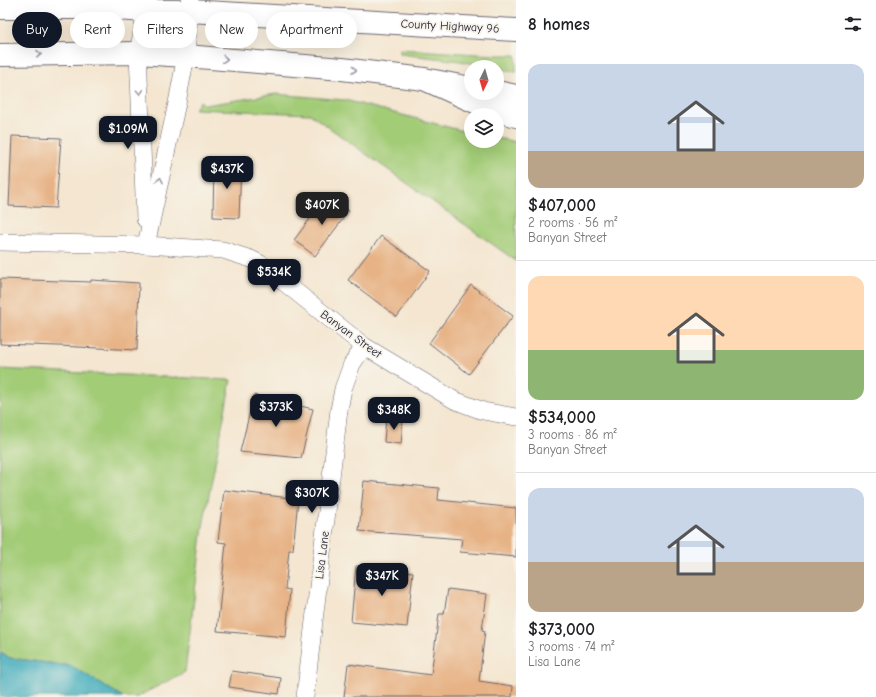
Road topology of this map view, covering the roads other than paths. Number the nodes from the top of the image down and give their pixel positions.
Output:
1 (190, 5) edge
2 (147, 6) edge
3 (0, 8) edge
4 (516, 30) edge
5 (138, 53) junction
6 (0, 55) edge
7 (186, 56) junction
8 (424, 79) junction
9 (464, 87) edge
10 (504, 93) edge
11 (516, 96) edge
12 (516, 116) edge
13 (0, 242) edge
14 (146, 245) junction
15 (364, 346) junction
16 (516, 417) edge
17 (305, 697) edge

1 - 2 main road, County Highway 96
1 - 4 main road, County Highway 96
1 - 7 street
2 - 3 main road, County Highway 96
2 - 5 street
6 -> 5 main road
5 - 7 main road
5 -> 14 street
7 -> 8 main road
14 -> 7 street
8 - 9 main road
8 - 12 main road
10 - 11 main road
13 - 14 street, Banyan Street
14 - 15 street, Banyan Street
15 - 16 street, Banyan Street
15 - 17 street, Lisa Lane

